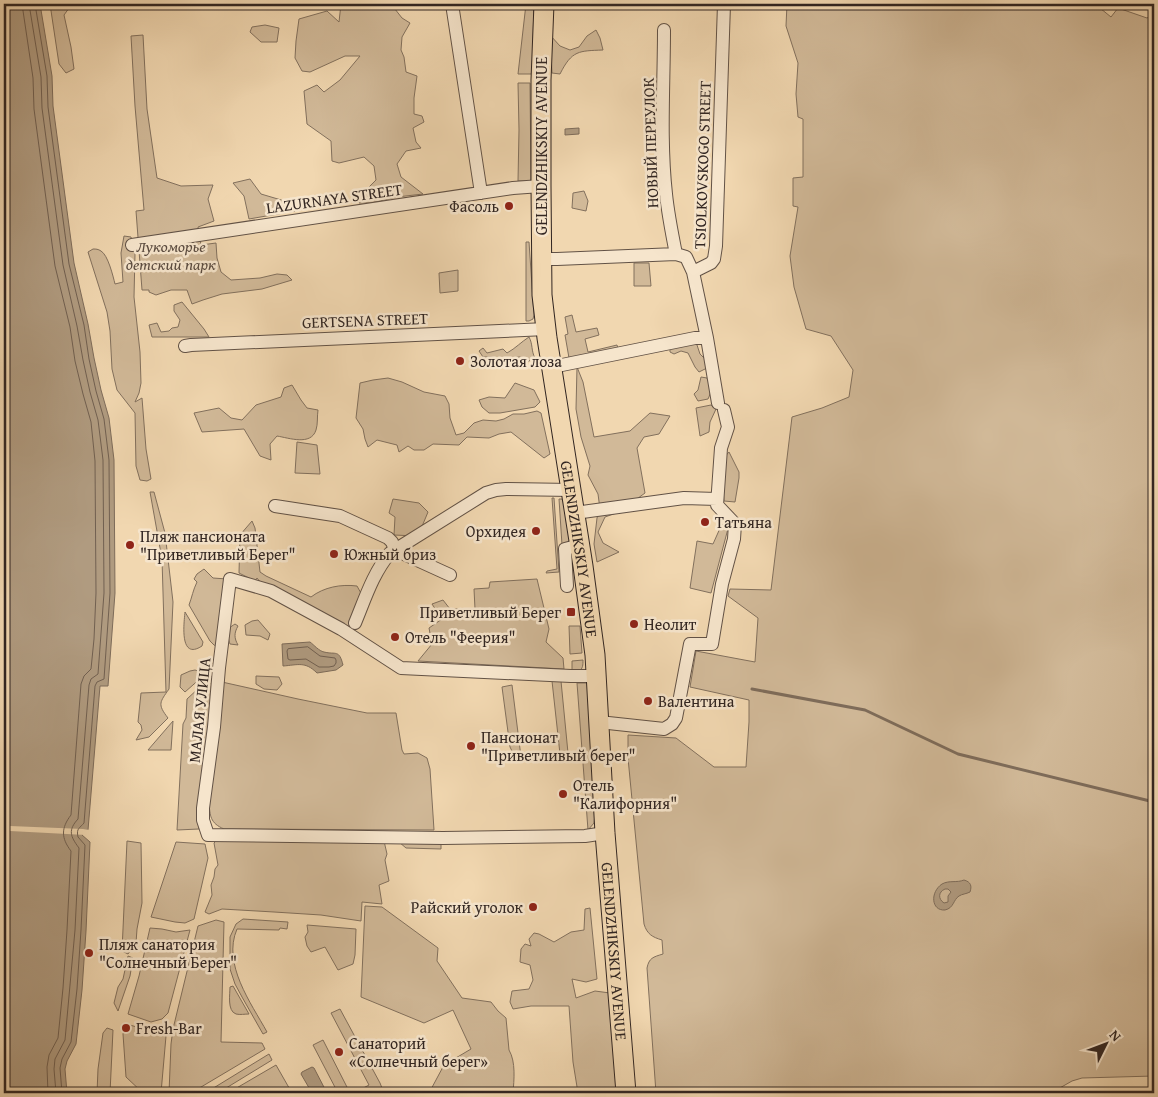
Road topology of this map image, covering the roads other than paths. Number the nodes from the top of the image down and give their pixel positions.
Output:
1 (452, 4) edge
2 (544, 4) edge
3 (724, 4) edge
4 (664, 30) dead end
5 (541, 186) junction
6 (481, 193) junction
7 (132, 245) dead end
8 (676, 254) junction
9 (541, 259) junction
10 (693, 272) junction
11 (546, 328) junction
12 (707, 338) junction
13 (185, 346) dead end
14 (552, 367) junction
15 (572, 490) junction
16 (717, 499) junction
17 (275, 506) dead end
18 (575, 513) junction
19 (580, 545) junction
20 (394, 550) junction
21 (450, 574) dead end
22 (567, 586) dead end
23 (356, 623) dead end
24 (596, 676) junction
25 (599, 722) junction
26 (605, 834) junction
27 (626, 1093) edge

1 - 6 street
2 - 5 main road, GELENDZHIKSKIY AVENUE
3 - 10 street, TSIOLKOVSKOGO STREET
4 - 8 street, НОВЫЙ ПЕРЕУЛОК
5 - 6 street, LAZURNAYA STREET
5 - 9 main road, GELENDZHIKSKIY AVENUE
6 - 7 street, LAZURNAYA STREET
8 - 9 street
8 - 10 street
9 - 11 main road, GELENDZHIKSKIY AVENUE
10 - 12 street, TSIOLKOVSKOGO STREET
11 - 13 street, GERTSENA STREET
11 - 14 main road, GELENDZHIKSKIY AVENUE
12 - 14 street
12 - 16 street, TSIOLKOVSKOGO STREET
14 - 15 main road, GELENDZHIKSKIY AVENUE
15 - 18 main road, GELENDZHIKSKIY AVENUE
15 - 20 street
16 - 18 street
16 - 25 street
17 - 20 street
18 - 19 main road, GELENDZHIKSKIY AVENUE
19 - 22 street
19 - 24 main road, GELENDZHIKSKIY AVENUE
20 - 21 street
20 - 23 street
24 - 25 main road, GELENDZHIKSKIY AVENUE
24 - 26 street, МАЛАЯ УЛИЦА
25 - 26 main road, GELENDZHIKSKIY AVENUE
26 - 27 main road, GELENDZHIKSKIY AVENUE

